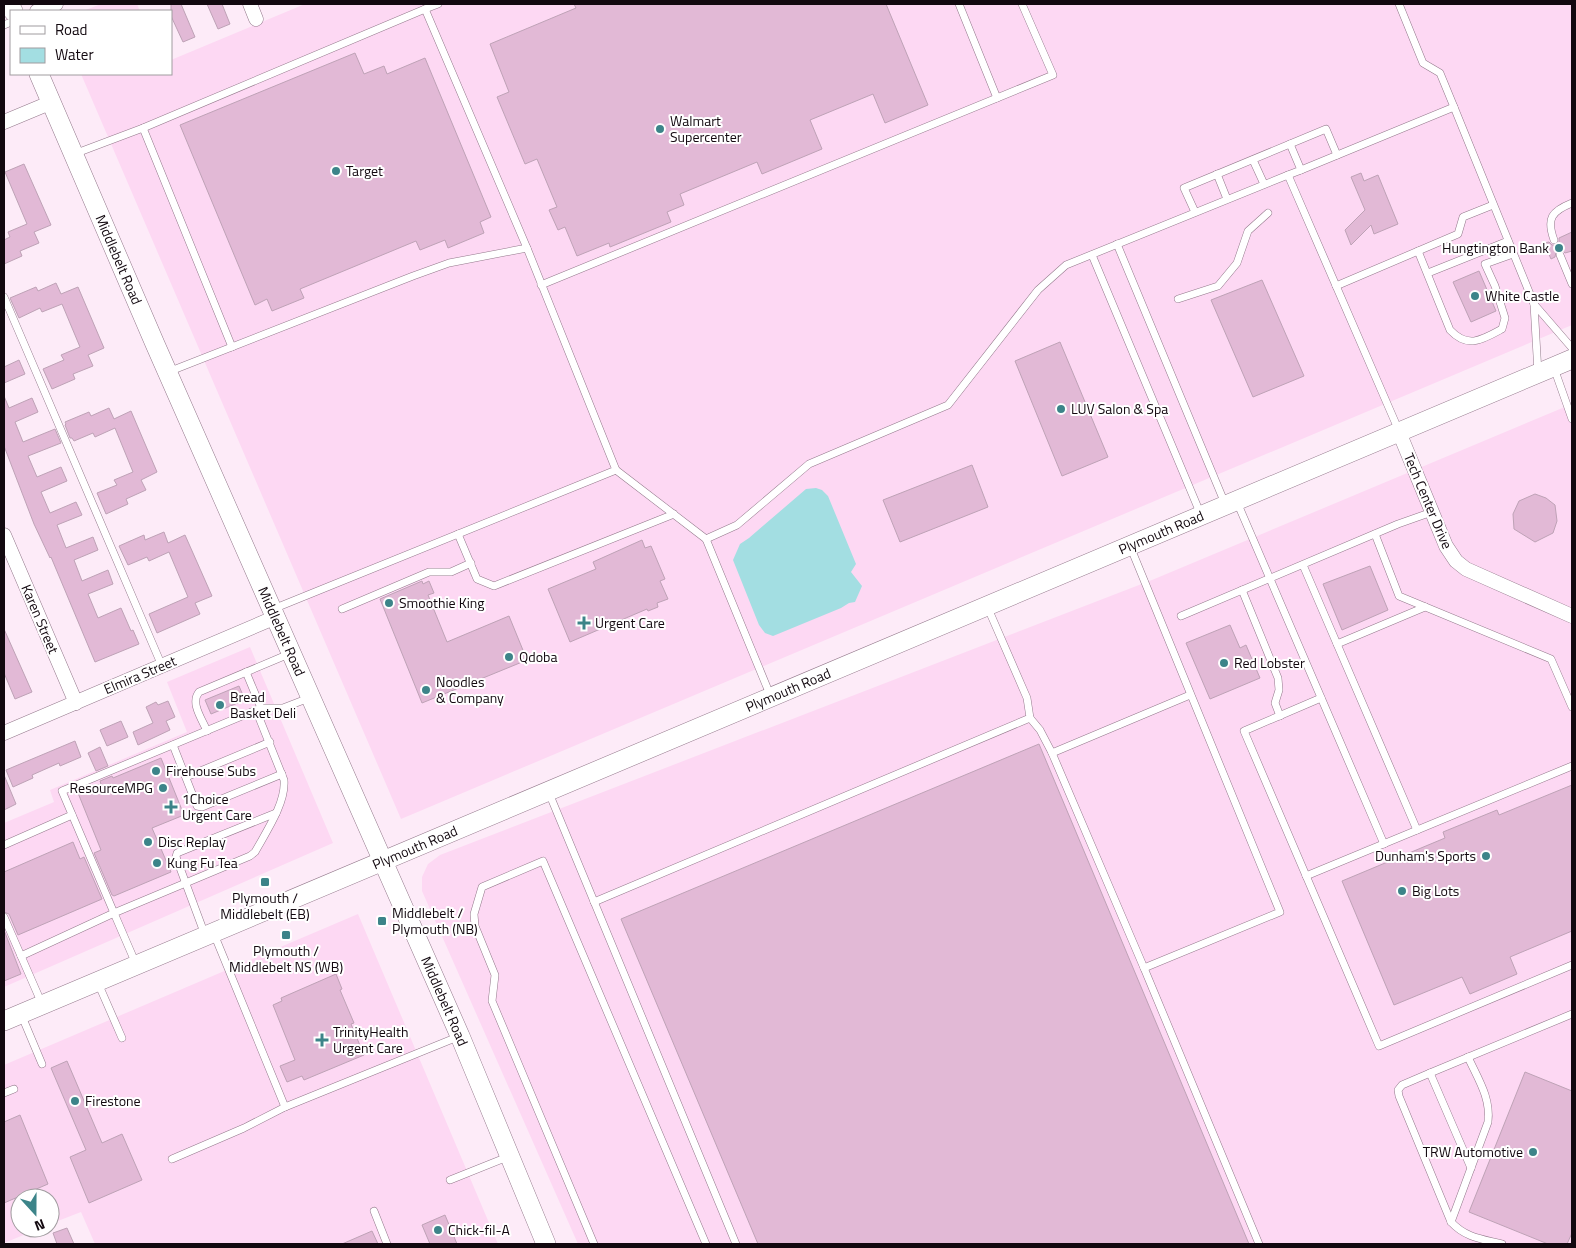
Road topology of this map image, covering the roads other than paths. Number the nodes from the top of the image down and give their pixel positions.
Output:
1 (56, 4) edge
2 (250, 4) edge
3 (438, 4) edge
4 (959, 4) edge
5 (1022, 4) edge
6 (1399, 4) edge
7 (425, 9) junction
8 (41, 10) edge
9 (256, 19) dead end
10 (40, 75) edge
11 (998, 98) junction
12 (52, 102) junction
13 (1454, 107) junction
14 (4, 122) edge
15 (143, 128) junction
16 (1290, 144) junction
17 (74, 154) junction
18 (1337, 155) junction
19 (1253, 160) junction
20 (1301, 170) junction
21 (1216, 174) junction
22 (1288, 175) junction
23 (1264, 184) junction
24 (1227, 199) junction
25 (1572, 203) edge
26 (1493, 205) junction
27 (1196, 212) junction
28 (1268, 214) dead end
29 (1554, 240) dead end
30 (1508, 241) junction
31 (1117, 244) junction
32 (527, 248) junction
33 (1418, 251) junction
34 (1513, 254) junction
35 (1092, 255) junction
36 (1560, 255) dead end
37 (1428, 274) junction
38 (1572, 284) edge
39 (542, 285) junction
40 (1336, 286) junction
41 (4, 297) edge
42 (1178, 299) dead end
43 (1534, 304) junction
44 (232, 347) junction
45 (1572, 348) edge
46 (1572, 359) edge
47 (1546, 370) junction
48 (168, 372) junction
49 (1572, 419) edge
50 (1399, 432) junction
51 (616, 470) junction
52 (1231, 503) junction
53 (1432, 512) junction
54 (674, 514) junction
55 (1201, 516) junction
56 (458, 534) junction
57 (1375, 534) junction
58 (4, 535) edge
59 (706, 539) junction
60 (1130, 546) junction
61 (471, 564) junction
62 (1303, 565) junction
63 (1270, 579) junction
64 (1242, 590) junction
65 (987, 606) junction
66 (1425, 607) junction
67 (342, 609) dead end
68 (275, 613) junction
69 (1182, 616) dead end
70 (1572, 616) edge
71 (1337, 644) junction
72 (292, 653) junction
73 (162, 666) junction
74 (246, 672) junction
75 (1190, 695) junction
76 (312, 696) junction
77 (771, 697) junction
78 (1321, 698) junction
79 (76, 703) junction
80 (1572, 707) edge
81 (259, 709) junction
82 (1280, 716) junction
83 (1030, 718) junction
84 (207, 731) junction
85 (4, 734) edge
86 (270, 742) junction
87 (173, 745) junction
88 (1052, 753) junction
89 (1572, 766) edge
90 (282, 774) junction
91 (186, 777) junction
92 (548, 790) junction
93 (276, 813) junction
94 (72, 815) junction
95 (1417, 830) junction
96 (1384, 844) junction
97 (4, 845) edge
98 (384, 861) junction
99 (1306, 876) junction
100 (186, 882) junction
101 (594, 902) junction
102 (114, 913) junction
103 (4, 917) edge
104 (209, 933) junction
105 (20, 956) junction
106 (136, 964) junction
107 (1572, 965) edge
108 (1144, 968) junction
109 (97, 981) junction
110 (42, 1004) junction
111 (1572, 1014) edge
112 (12, 1017) edge
113 (460, 1036) junction
114 (122, 1038) dead end
115 (1468, 1057) junction
116 (42, 1064) dead end
117 (1430, 1073) junction
118 (14, 1089) dead end
119 (4, 1093) edge
120 (285, 1107) junction
121 (510, 1156) junction
122 (172, 1159) dead end
123 (1471, 1168) junction
124 (450, 1180) dead end
125 (374, 1211) dead end
126 (1451, 1222) junction
127 (387, 1244) edge
128 (546, 1244) edge
129 (594, 1244) edge
130 (706, 1244) edge
131 (736, 1244) edge
132 (1259, 1244) edge
133 (1502, 1244) edge

1 - 8 street
2 - 9 street
3 - 7 lane
4 - 11 lane
5 - 11 lane
6 - 13 lane
7 - 15 lane
7 - 32 lane
10 - 12 main road, Middlebelt Road
11 - 39 lane
12 - 14 street
12 - 17 main road, Middlebelt Road
13 - 18 lane
13 - 26 lane
15 - 17 lane
15 - 44 lane
16 - 18 lane
16 - 19 lane
16 - 20 lane
17 - 48 main road, Middlebelt Road
18 - 20 lane
19 - 21 lane
19 - 23 lane
20 - 22 lane
21 - 24 lane
21 - 27 lane
22 - 23 lane
22 - 40 lane
23 - 24 lane
24 - 27 lane
25 - 29 lane
26 - 30 lane
26 - 33 lane
27 - 31 lane
28 - 42 lane
30 - 34 lane
30 - 37 lane
31 - 35 lane
31 - 52 lane
32 - 39 lane
32 - 44 lane
33 - 37 lane
33 - 40 lane
34 - 37 lane
34 - 43 lane
35 - 55 lane
35 - 59 lane
36 - 38 lane
39 - 51 lane
40 - 50 lane
41 - 73 lane
43 - 45 lane
43 - 47 lane
44 - 48 lane
46 - 47 main road, Plymouth Road
47 - 49 lane
47 - 50 main road, Plymouth Road
48 - 68 main road, Middlebelt Road
50 - 52 main road, Plymouth Road
50 - 53 street, Tech Center Drive
51 - 54 lane
51 - 56 lane
52 - 55 main road, Plymouth Road
52 - 63 lane
53 - 57 lane
53 - 70 street, Tech Center Drive
54 - 59 lane
54 - 61 lane
55 - 60 main road, Plymouth Road
56 - 61 lane
56 - 68 lane
57 - 62 lane
57 - 66 lane
58 - 79 street, Karen Street
59 - 77 lane
60 - 65 main road, Plymouth Road
60 - 75 lane
61 - 67 lane
62 - 63 lane
62 - 71 lane
63 - 64 lane
63 - 78 lane
64 - 69 lane
64 - 82 lane
65 - 77 main road, Plymouth Road
65 - 83 lane
66 - 71 lane
66 - 80 lane
68 - 72 main road, Middlebelt Road
68 - 73 street, Elmira Street
71 - 95 lane
72 - 74 lane
72 - 76 main road, Middlebelt Road
73 - 79 street, Elmira Street
74 - 81 lane
74 - 84 lane
75 - 88 lane
75 - 108 lane
76 - 81 lane
76 - 98 main road, Middlebelt Road
77 - 92 main road, Plymouth Road
78 - 82 lane
78 - 96 lane
79 - 85 street, Elmira Street
81 - 84 lane
81 - 86 lane
82 - 99 lane
83 - 88 lane
83 - 101 lane
84 - 87 lane
86 - 90 lane
86 - 91 lane
87 - 91 lane
87 - 94 lane
88 - 108 lane
89 - 95 lane
90 - 91 lane
90 - 93 lane
92 - 98 main road, Plymouth Road
92 - 101 lane
93 - 100 lane
93 - 100 lane
94 - 97 lane
94 - 102 lane
95 - 96 lane
96 - 99 lane
98 - 104 main road, Plymouth Road
98 - 113 main road, Middlebelt Road
99 - 107 lane
100 - 102 lane
100 - 104 lane
101 - 131 lane
102 - 105 lane
102 - 106 lane
103 - 105 lane
104 - 106 main road, Plymouth Road
104 - 120 lane
105 - 110 lane
106 - 109 main road, Plymouth Road
108 - 132 lane
109 - 110 main road, Plymouth Road
109 - 114 lane
110 - 112 main road, Plymouth Road
111 - 115 lane
112 - 116 lane
113 - 120 lane
113 - 121 main road, Middlebelt Road
115 - 117 lane
115 - 123 lane
117 - 123 lane
117 - 126 lane
118 - 119 lane
120 - 122 lane
121 - 124 lane
121 - 128 main road, Middlebelt Road
123 - 126 lane
125 - 127 lane
126 - 133 lane
129 - 130 lane

